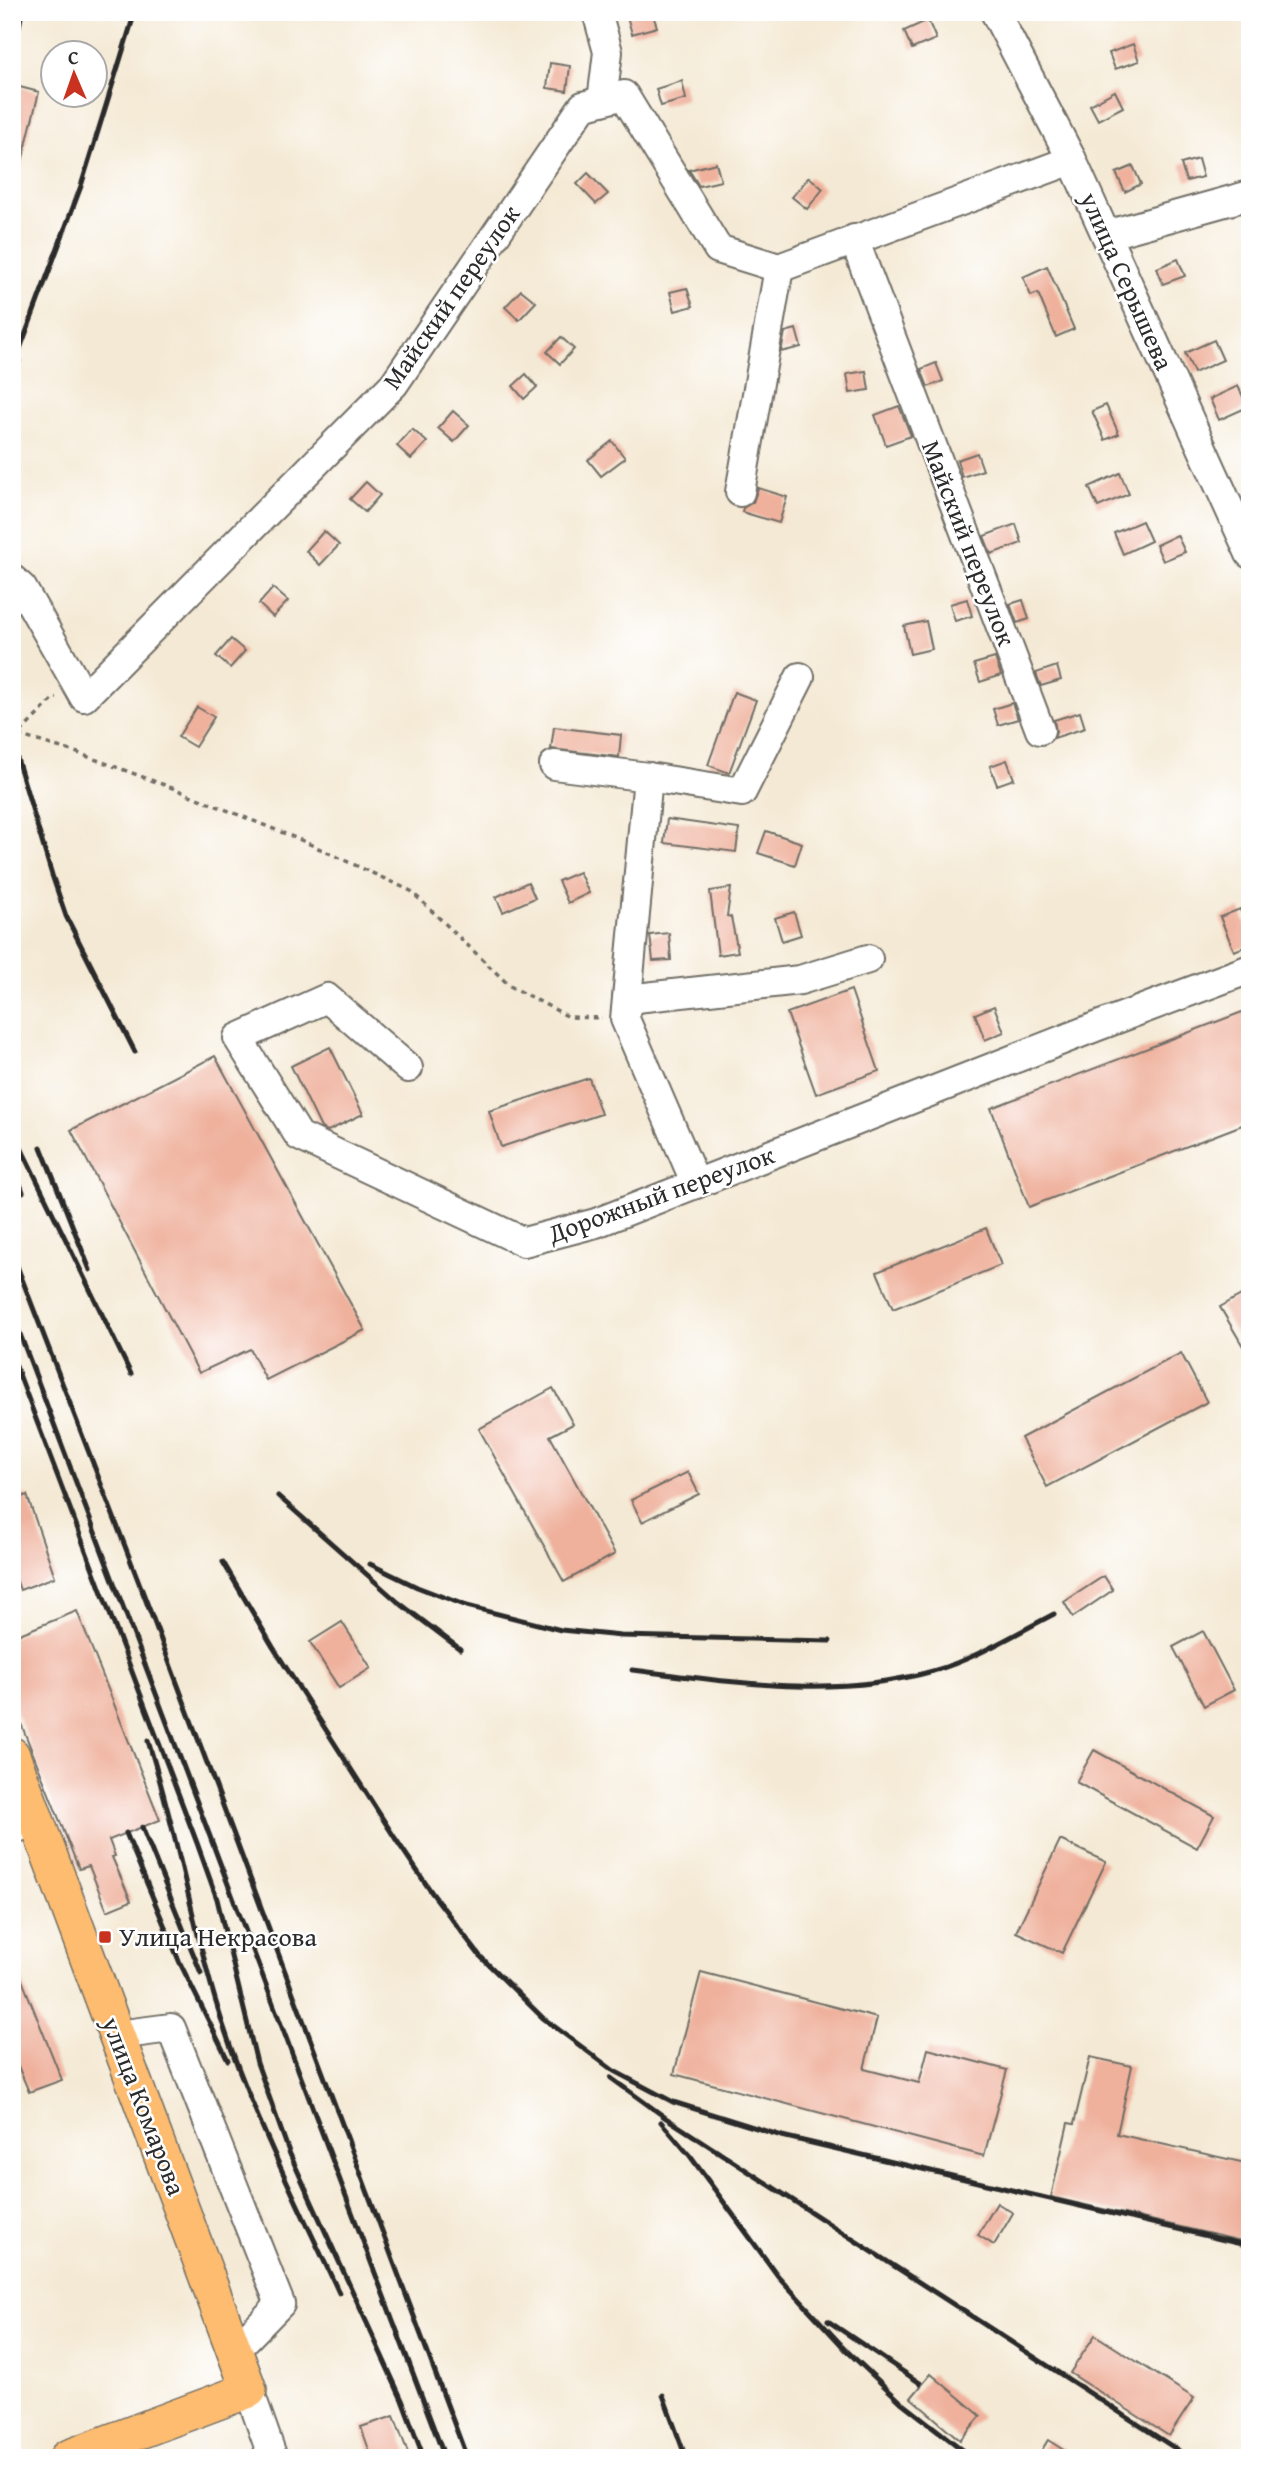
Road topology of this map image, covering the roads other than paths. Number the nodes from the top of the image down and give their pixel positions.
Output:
1 (597, 12) edge
2 (995, 12) edge
3 (602, 101) junction
4 (1072, 160) junction
5 (1250, 195) edge
6 (1106, 235) junction
7 (853, 239) junction
8 (779, 268) junction
9 (740, 492) dead end
10 (1250, 554) edge
11 (12, 579) edge
12 (800, 677) dead end
13 (1040, 730) dead end
14 (554, 765) dead end
15 (648, 777) junction
16 (868, 959) dead end
17 (1250, 969) edge
18 (626, 1009) junction
19 (408, 1068) dead end
20 (696, 1184) junction
21 (12, 1755) edge
22 (24, 1825) edge
23 (117, 2035) junction
24 (235, 2350) junction
25 (249, 2390) junction
26 (67, 2458) edge
27 (273, 2458) edge

1 - 3 street
2 - 4 street, улица Серышева
3 - 8 street
3 - 11 street, Майский переулок
4 - 6 street, улица Серышева
4 - 7 street
5 - 6 street
6 - 10 street, улица Серышева
7 - 8 street
7 - 13 street, Майский переулок
8 - 9 street
12 - 15 street
14 - 15 street
15 - 18 street
16 - 18 street
17 - 20 street, Дорожный переулок
18 - 20 street
19 - 20 street, Дорожный переулок
21 - 22 main road, улица Комарова
22 - 23 main road, улица Комарова
23 - 24 main road, улица Комарова
23 - 24 street
24 - 25 main road, улица Комарова
25 - 26 main road
25 - 27 street, улица Комарова

